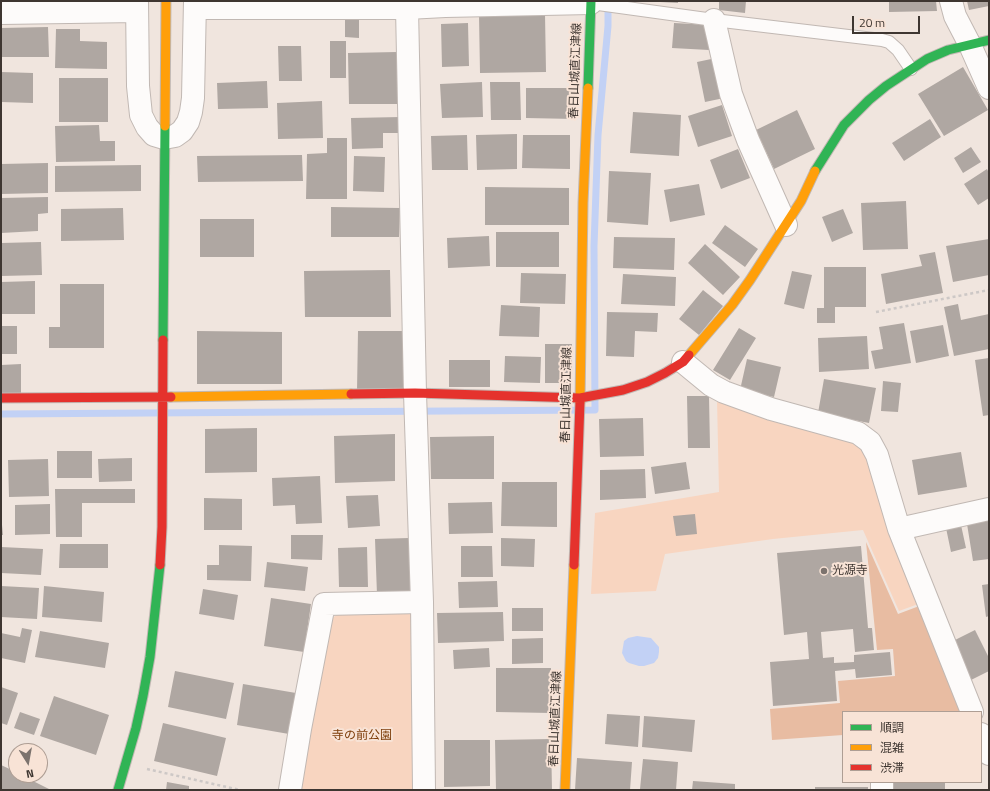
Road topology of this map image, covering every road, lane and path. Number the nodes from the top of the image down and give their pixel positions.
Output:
1 (166, 1) edge
2 (951, 1) edge
3 (591, 2) edge
4 (195, 4) edge
5 (444, 4) edge
6 (137, 6) edge
7 (407, 8) junction
8 (1, 13) edge
9 (714, 20) junction
10 (980, 43) edge
11 (911, 69) junction
12 (989, 88) edge
13 (164, 138) junction
14 (786, 225) junction
15 (989, 290) edge
16 (876, 312) dead end
17 (683, 362) junction
18 (415, 393) junction
19 (162, 397) junction
20 (1, 398) edge
21 (580, 398) junction
22 (989, 509) edge
23 (899, 529) junction
24 (422, 602) junction
25 (972, 711) edge
26 (982, 736) edge
27 (989, 754) edge
28 (126, 764) junction
29 (118, 790) edge
30 (240, 790) edge
31 (290, 790) edge
32 (424, 790) edge
33 (565, 790) edge

1 - 13 street
2 - 10 street
3 - 5 street
3 - 9 lane
3 - 21 street, 春日山城直江津線
4 - 7 street
4 - 13 street
5 - 7 street
6 - 8 street
6 - 13 street
7 - 18 street
9 - 11 lane
9 - 14 street
10 - 11 street
10 - 12 street
11 - 14 street
13 - 19 street
14 - 17 street
15 - 16 path
17 - 21 street
17 - 23 street
18 - 19 street
18 - 21 street
18 - 24 street
19 - 20 street
19 - 28 street
21 - 33 street, 春日山城直江津線
22 - 23 street
23 - 25 street
24 - 31 street
24 - 32 street
26 - 27 street
28 - 29 street
28 - 30 path

